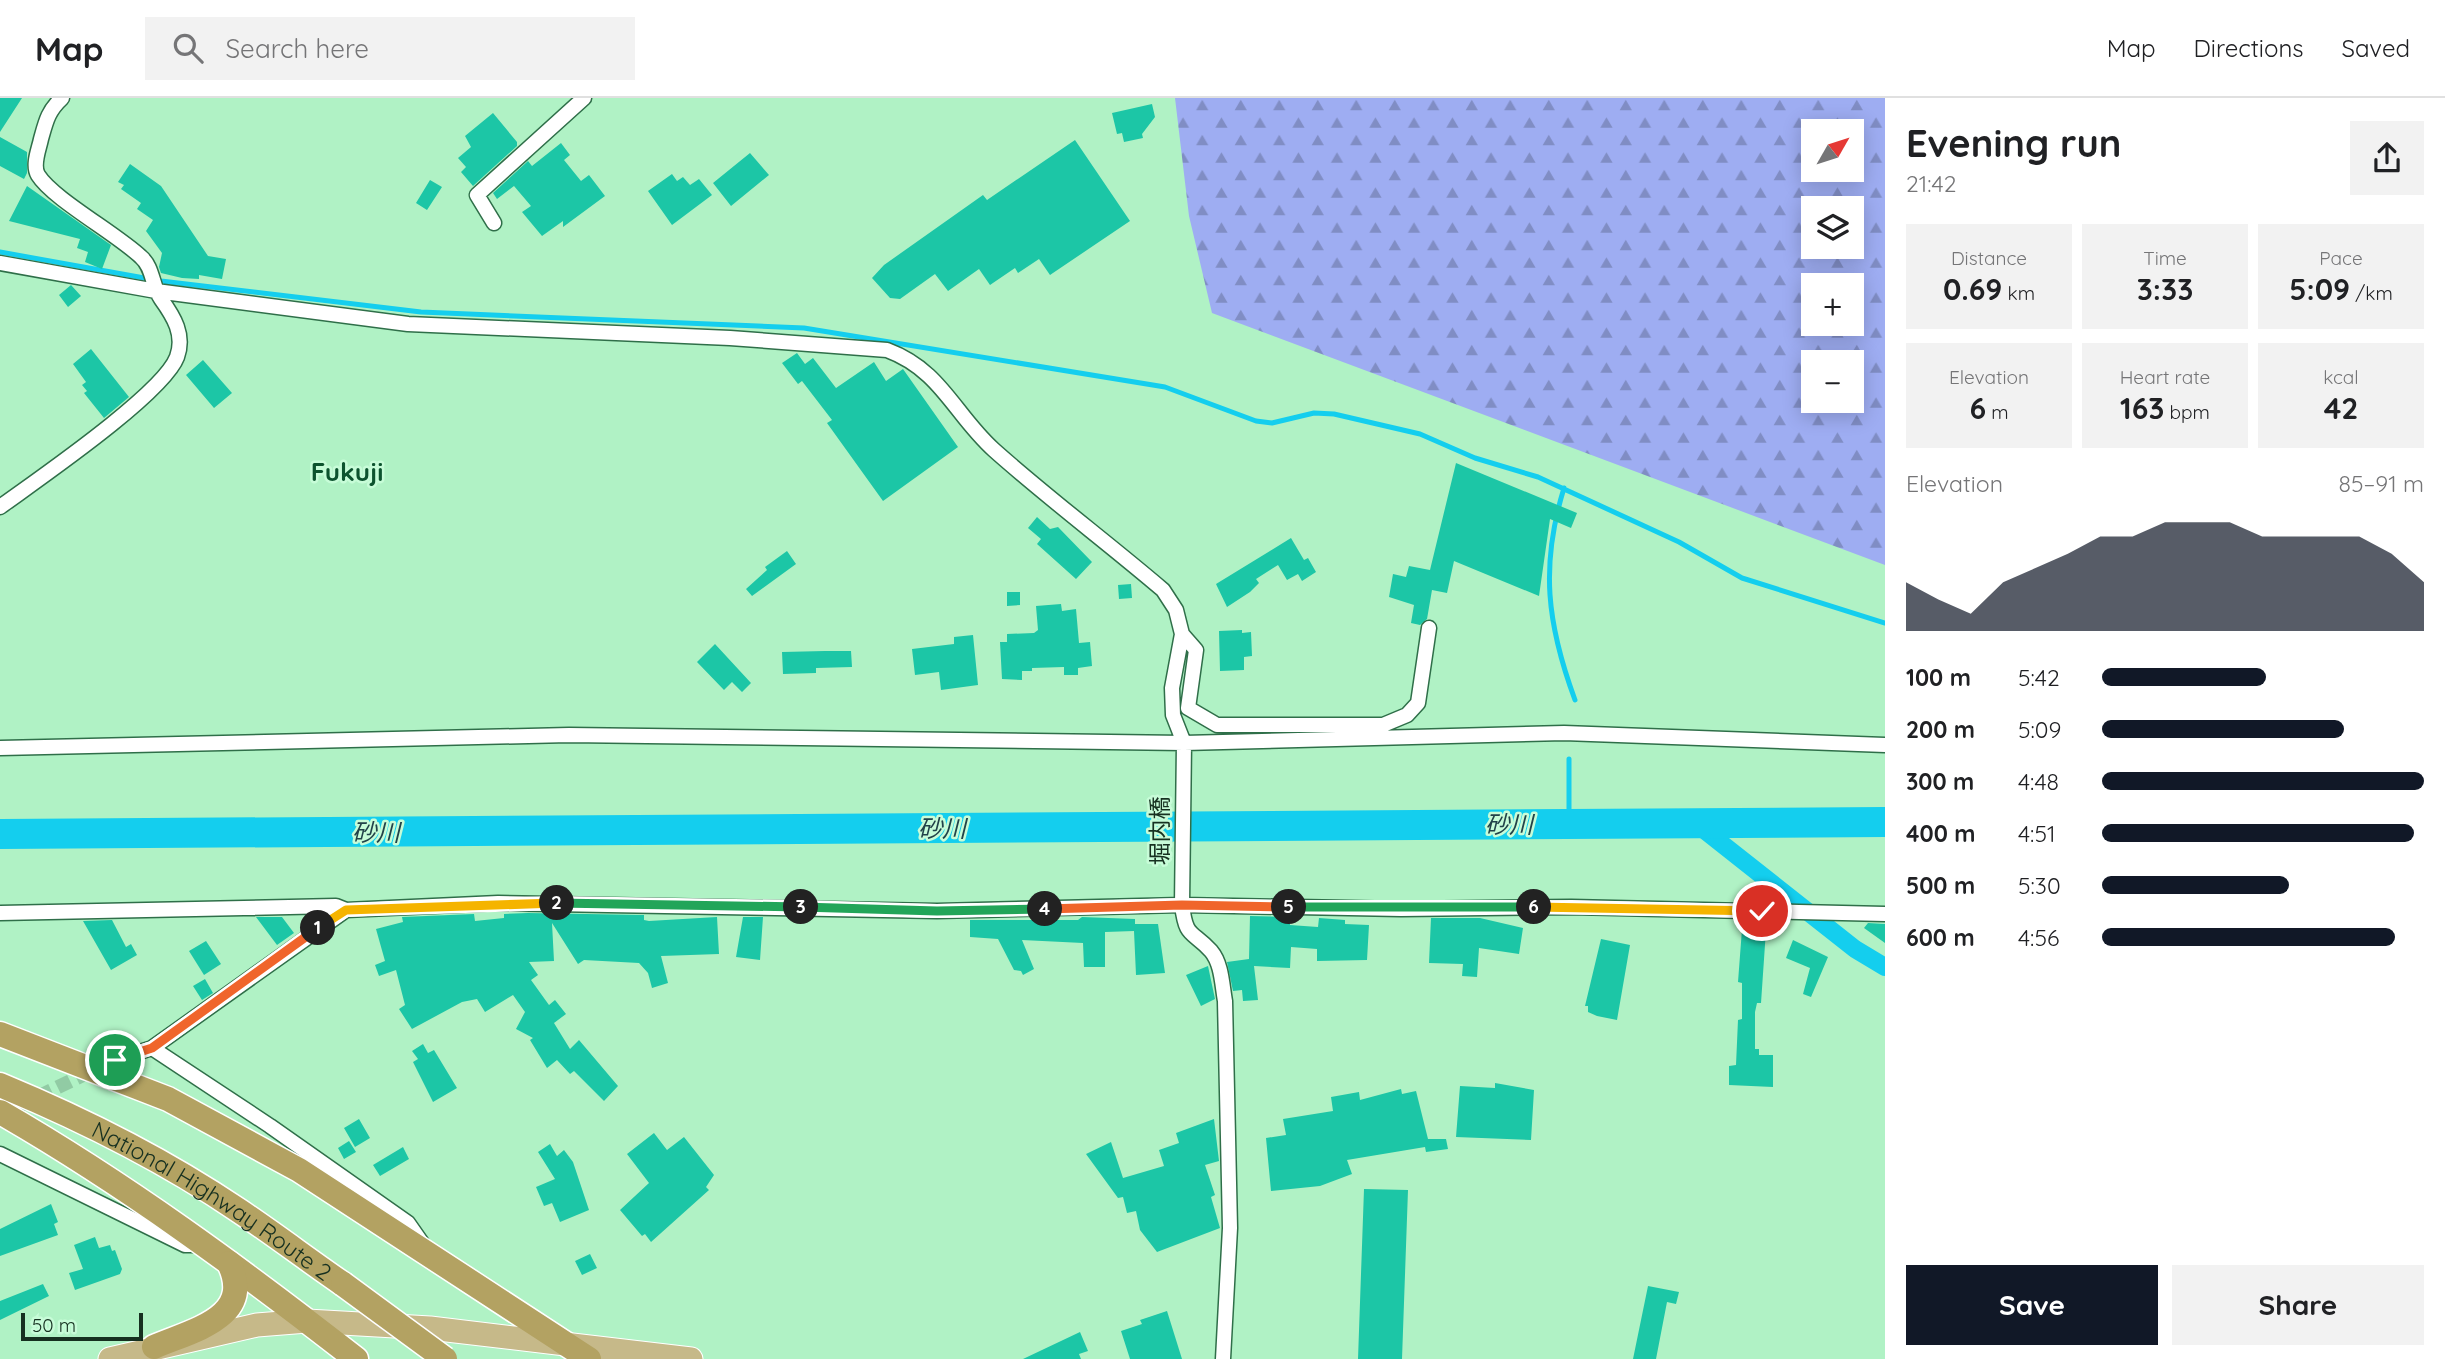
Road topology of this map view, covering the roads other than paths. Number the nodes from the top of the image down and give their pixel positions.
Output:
1 (62, 98) edge
2 (584, 98) edge
3 (494, 223) dead end
4 (0, 264) edge
5 (153, 283) junction
6 (0, 507) edge
7 (1429, 628) dead end
8 (1182, 635) junction
9 (1885, 745) edge
10 (0, 748) edge
11 (1183, 750) junction
12 (1182, 905) junction
13 (346, 910) junction
14 (0, 913) edge
15 (1885, 914) edge
16 (0, 1034) edge
17 (152, 1048) junction
18 (115, 1060) dead end
19 (0, 1084) edge
20 (0, 1112) edge
21 (0, 1154) edge
22 (204, 1245) junction
23 (429, 1253) junction
24 (229, 1264) junction
25 (307, 1321) junction
26 (154, 1347) junction
27 (580, 1352) edge
28 (110, 1359) edge
29 (356, 1359) edge
30 (445, 1359) edge
31 (691, 1359) edge
32 (1223, 1359) edge

1 - 5 street
2 - 3 street
4 - 5 street
5 - 6 street
5 - 8 street
7 - 8 street
8 - 11 street, 堀内橋
9 - 11 street
10 - 11 street
11 - 12 street, 堀内橋
12 - 13 street
12 - 15 street
12 - 32 street, 堀内橋
13 - 14 street
13 - 17 street
16 - 23 highway
17 - 18 street
17 - 23 street
19 - 30 highway, National Highway Route 2, bridge
20 - 22 highway
21 - 22 street
22 - 24 highway
23 - 27 highway
24 - 25 highway
24 - 26 highway
25 - 26 main road
25 - 27 main road
25 - 29 highway
26 - 28 main road
27 - 31 main road

